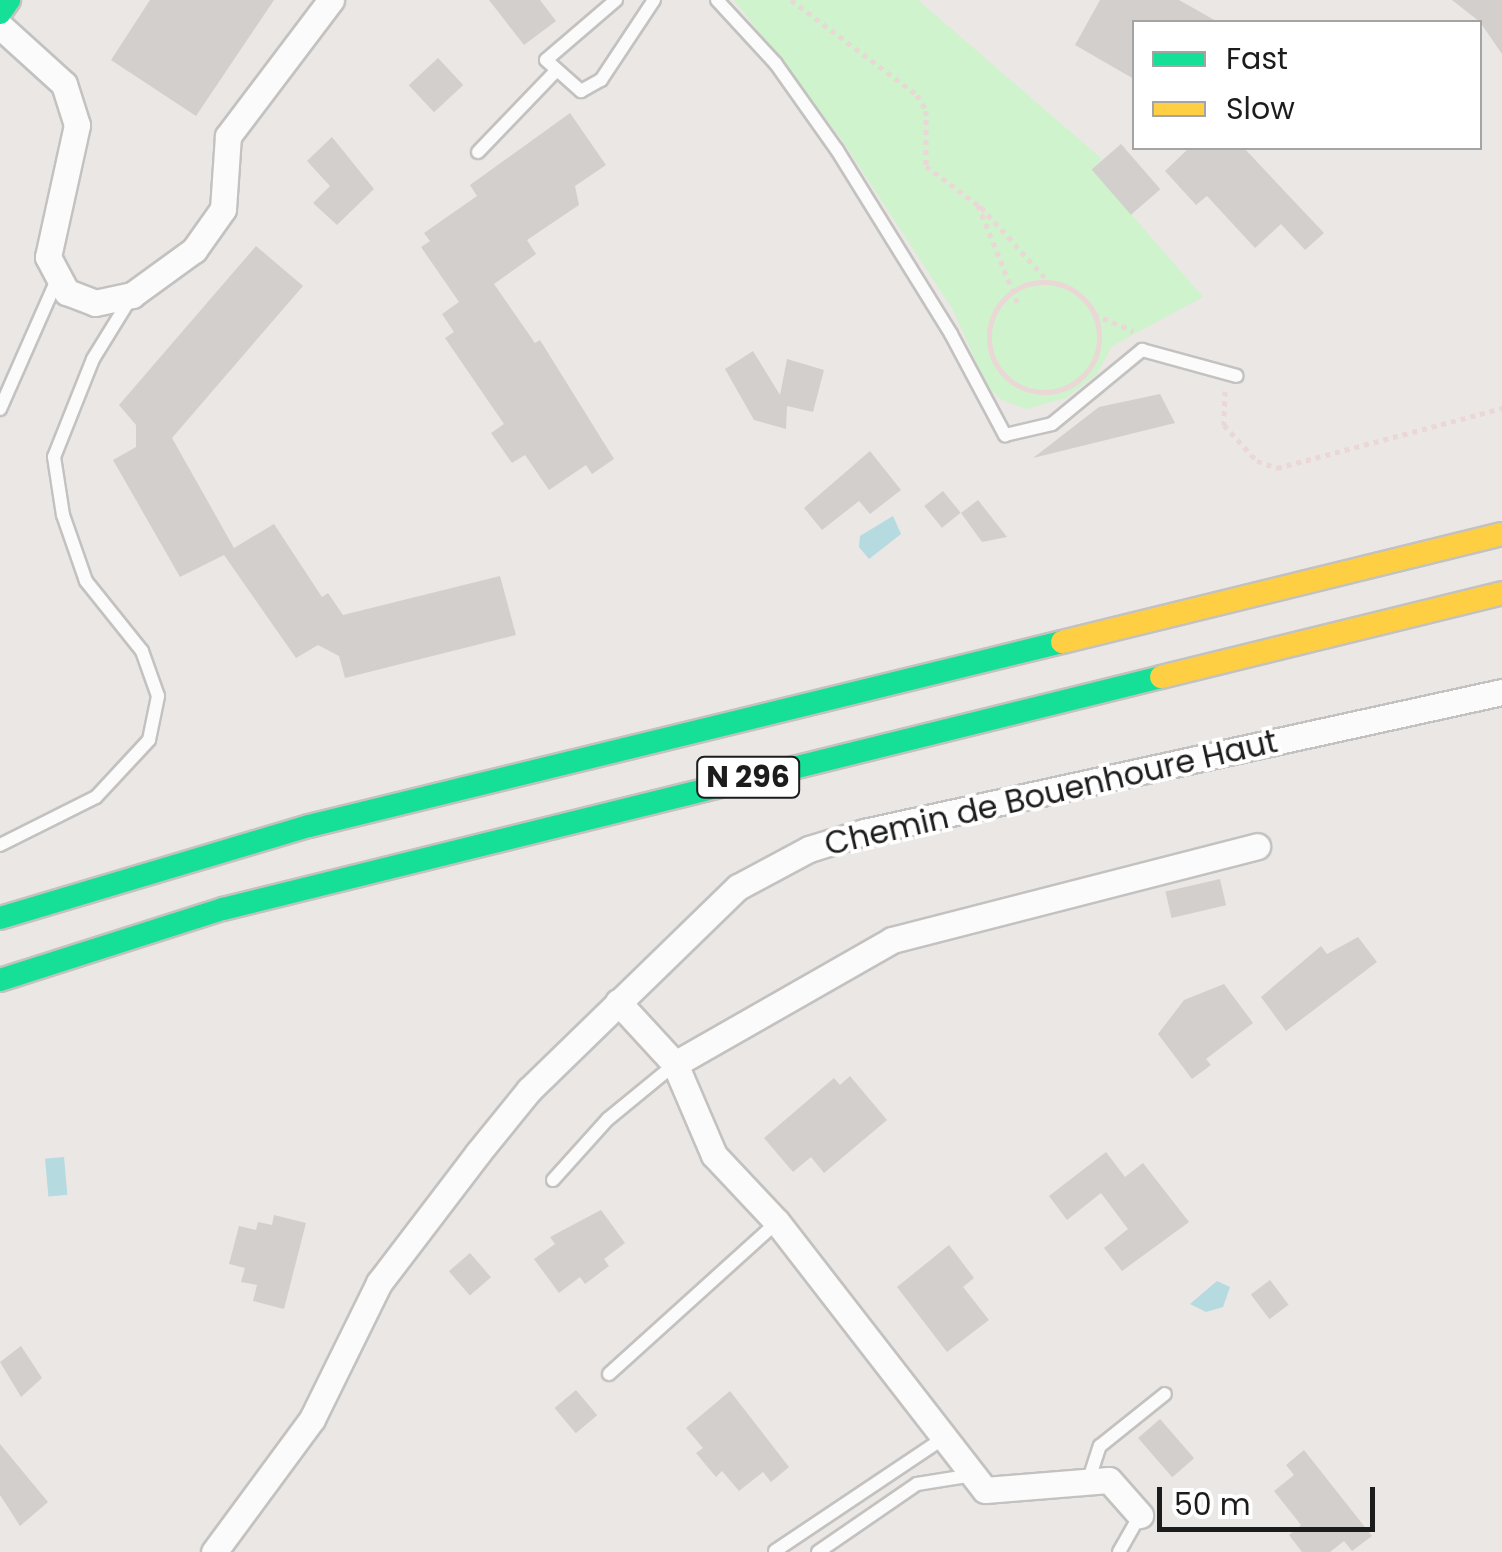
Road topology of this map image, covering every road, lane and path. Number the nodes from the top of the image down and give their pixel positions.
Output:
1 (9, 0) edge
2 (331, 0) edge
3 (616, 0) edge
4 (654, 0) edge
5 (718, 0) edge
6 (791, 0) edge
7 (0, 13) edge
8 (0, 26) edge
9 (554, 72) junction
10 (478, 152) dead end
11 (978, 205) junction
12 (58, 280) junction
13 (1049, 282) junction
14 (1012, 292) junction
15 (132, 295) junction
16 (1017, 302) dead end
17 (1094, 314) junction
18 (1142, 350) junction
19 (1232, 374) joint
20 (1502, 408) edge
21 (0, 409) edge
22 (1502, 534) edge
23 (1502, 593) edge
24 (1502, 692) edge
25 (0, 845) edge
26 (1256, 846) dead end
27 (0, 918) edge
28 (0, 980) edge
29 (618, 1002) junction
30 (675, 1064) junction
31 (553, 1180) dead end
32 (777, 1222) junction
33 (609, 1374) dead end
34 (1165, 1394) dead end
35 (944, 1438) junction
36 (973, 1475) junction
37 (1088, 1482) junction
38 (1140, 1516) joint
39 (775, 1551) edge
40 (214, 1552) edge
41 (818, 1552) edge
42 (1120, 1552) edge

1 - 7 main road
2 - 15 street
3 - 9 lane
4 - 9 lane
5 - 18 lane
6 - 11 path
8 - 12 street
9 - 10 lane
11 - 13 path
11 - 14 path
12 - 15 street
12 - 21 lane
13 - 14 path
13 - 17 path
14 - 16 path
14 - 17 path
15 - 25 lane
17 - 18 path
18 - 19 lane
19 - 20 path
22 - 27 main road, N 296
23 - 28 main road, N 296
24 - 29 street, Chemin de Bouenhoure Haut
26 - 30 street
29 - 30 street
29 - 40 street, Chemin de Bouenhoure Haut
30 - 31 lane
30 - 32 street
32 - 33 lane
32 - 35 street
34 - 37 lane
35 - 36 street
35 - 39 lane
36 - 37 street
36 - 41 lane
37 - 38 street
38 - 42 lane

